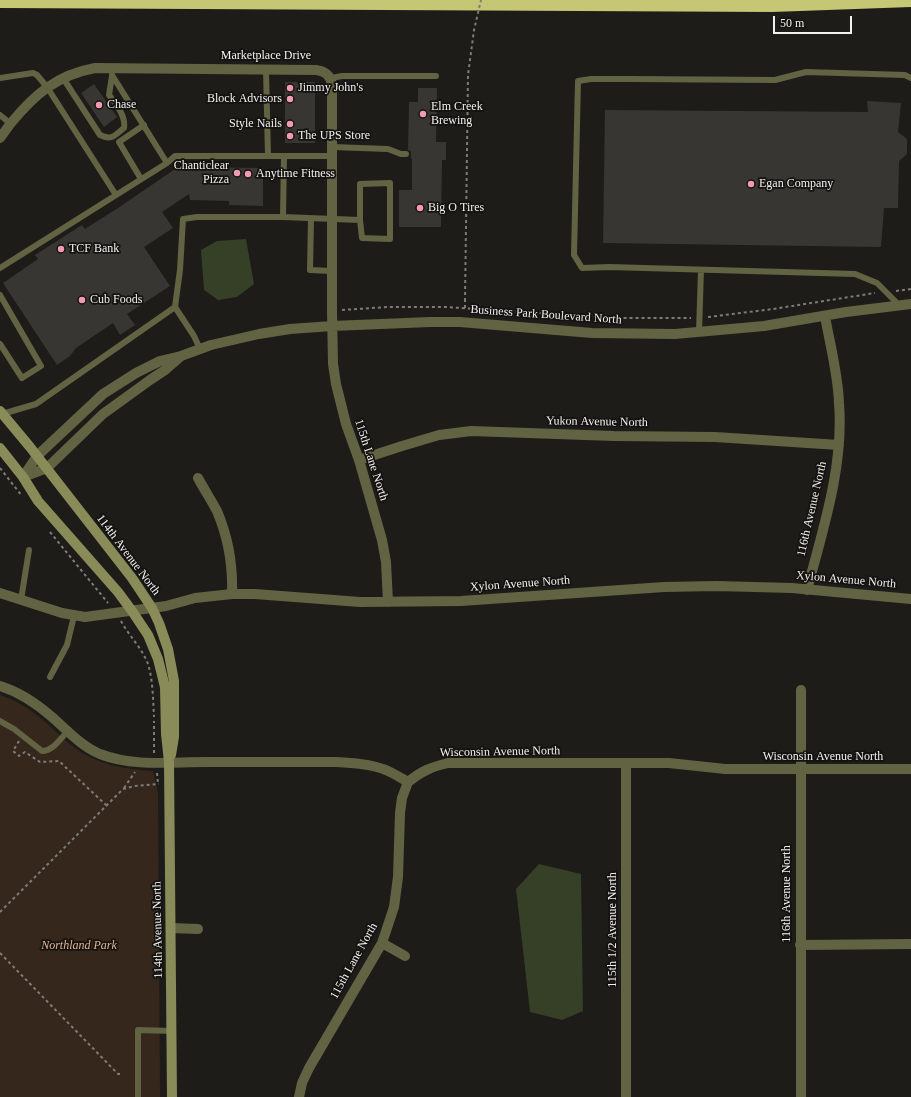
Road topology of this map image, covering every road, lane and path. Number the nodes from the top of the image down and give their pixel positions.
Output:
1 (481, 0) edge
2 (911, 1) edge
3 (0, 2) edge
4 (266, 70) junction
5 (110, 72) junction
6 (436, 76) dead end
7 (0, 78) edge
8 (63, 78) junction
9 (331, 78) junction
10 (911, 78) edge
11 (47, 87) junction
12 (0, 115) edge
13 (11, 124) junction
14 (144, 125) junction
15 (0, 138) edge
16 (332, 152) junction
17 (406, 154) dead end
18 (268, 156) junction
19 (284, 157) junction
20 (167, 163) junction
21 (141, 179) junction
22 (116, 194) junction
23 (283, 217) junction
24 (311, 219) junction
25 (332, 219) junction
26 (360, 220) junction
27 (0, 268) edge
28 (701, 270) junction
29 (332, 271) junction
30 (911, 290) edge
31 (887, 292) junction
32 (0, 295) edge
33 (911, 304) edge
34 (900, 306) junction
35 (175, 307) junction
36 (465, 308) junction
37 (341, 310) dead end
38 (825, 316) junction
39 (699, 318) junction
40 (332, 326) junction
41 (699, 332) junction
42 (0, 344) edge
43 (200, 349) junction
44 (181, 356) junction
45 (1, 412) edge
46 (839, 444) junction
47 (0, 448) edge
48 (37, 456) junction
49 (359, 460) junction
50 (47, 468) junction
51 (23, 477) junction
52 (198, 478) dead end
53 (29, 550) dead end
54 (807, 590) junction
55 (0, 593) edge
56 (232, 594) junction
57 (911, 599) edge
58 (21, 600) junction
59 (388, 602) junction
60 (152, 608) junction
61 (132, 611) junction
62 (74, 616) junction
63 (123, 625) dead end
64 (50, 677) dead end
65 (0, 686) edge
66 (801, 690) dead end
67 (0, 721) edge
68 (68, 731) junction
69 (22, 735) junction
70 (154, 752) dead end
71 (137, 762) junction
72 (169, 762) junction
73 (626, 764) junction
74 (911, 769) edge
75 (801, 770) junction
76 (408, 782) junction
77 (158, 784) dead end
78 (123, 789) junction
79 (106, 805) junction
80 (0, 912) edge
81 (171, 928) junction
82 (198, 929) dead end
83 (382, 943) junction
84 (911, 944) edge
85 (800, 945) junction
86 (0, 953) edge
87 (405, 956) dead end
88 (172, 1031) junction
89 (122, 1074) dead end
90 (138, 1097) edge
91 (172, 1097) edge
92 (299, 1097) edge
93 (626, 1097) edge
94 (801, 1097) edge

1 - 36 path, bridge
2 - 3 highway
4 - 5 street, Marketplace Drive
4 - 9 street, Marketplace Drive
4 - 18 lane
5 - 8 street, Marketplace Drive
5 - 8 lane
5 - 14 lane
6 - 9 lane
7 - 11 lane
8 - 11 street, Marketplace Drive
9 - 16 street
10 - 28 lane
11 - 13 street, Marketplace Drive
11 - 22 lane
12 - 13 lane
13 - 15 street, Marketplace Drive
14 - 20 lane
14 - 21 lane
16 - 17 lane
16 - 19 lane
16 - 25 street
18 - 19 lane
18 - 20 lane
19 - 23 lane
20 - 21 lane
21 - 22 lane
22 - 27 lane
23 - 24 lane
23 - 35 lane
24 - 25 lane
24 - 29 lane
25 - 26 lane
25 - 29 street
26 - 26 lane
28 - 31 lane
28 - 39 lane
29 - 40 street
30 - 31 path
31 - 34 lane
31 - 39 path
32 - 42 lane
33 - 34 street, Business Park Boulevard North
34 - 38 street, Business Park Boulevard North
35 - 43 lane
35 - 45 lane
36 - 37 path
36 - 39 path
38 - 41 street, Business Park Boulevard North
38 - 46 street, 116th Avenue North
39 - 41 lane
40 - 41 street, Business Park Boulevard North
40 - 43 street, Business Park Boulevard North
40 - 49 street, 115th Lane North
43 - 44 street, Business Park Boulevard North
44 - 48 street, Business Park Boulevard North
44 - 50 street, Business Park Boulevard North
45 - 48 street, 114th Avenue North
46 - 49 street, Yukon Avenue North
46 - 54 street, 116th Avenue North
47 - 51 street, 114th Avenue North
48 - 50 street, 114th Avenue North
48 - 51 street, Business Park Boulevard North
49 - 59 street, 115th Lane North
50 - 51 street, Business Park Boulevard North
50 - 60 street, 114th Avenue North
51 - 61 street, 114th Avenue North
52 - 56 street
53 - 58 lane
54 - 57 street, Xylon Avenue North
54 - 59 street, Xylon Avenue North
55 - 58 street, Xylon Avenue North
56 - 59 street, Xylon Avenue North
56 - 60 street, Xylon Avenue North
58 - 62 street, Xylon Avenue North
60 - 61 street, Xylon Avenue North
60 - 72 street, 114th Avenue North
61 - 62 street, Xylon Avenue North
61 - 72 street, 114th Avenue North
62 - 64 lane
63 - 70 path
65 - 68 street
66 - 75 street, 116th Avenue North
67 - 69 lane
68 - 69 lane
68 - 71 street
69 - 79 path
71 - 72 street
71 - 78 path
72 - 76 street
72 - 81 street, 114th Avenue North
73 - 75 street, Wisconsin Avenue North
73 - 76 street, Wisconsin Avenue North
73 - 93 street, 115th 1/2 Avenue North
74 - 75 street, Wisconsin Avenue North
75 - 85 street, 116th Avenue North
76 - 83 street, 115th Lane North
77 - 78 path
78 - 79 path
79 - 80 path
81 - 82 street
81 - 88 street, 114th Avenue North
83 - 87 street
83 - 92 street, 115th Lane North
84 - 85 street
85 - 94 street, 116th Avenue North
86 - 89 path
88 - 90 lane
88 - 91 street, 114th Avenue North

